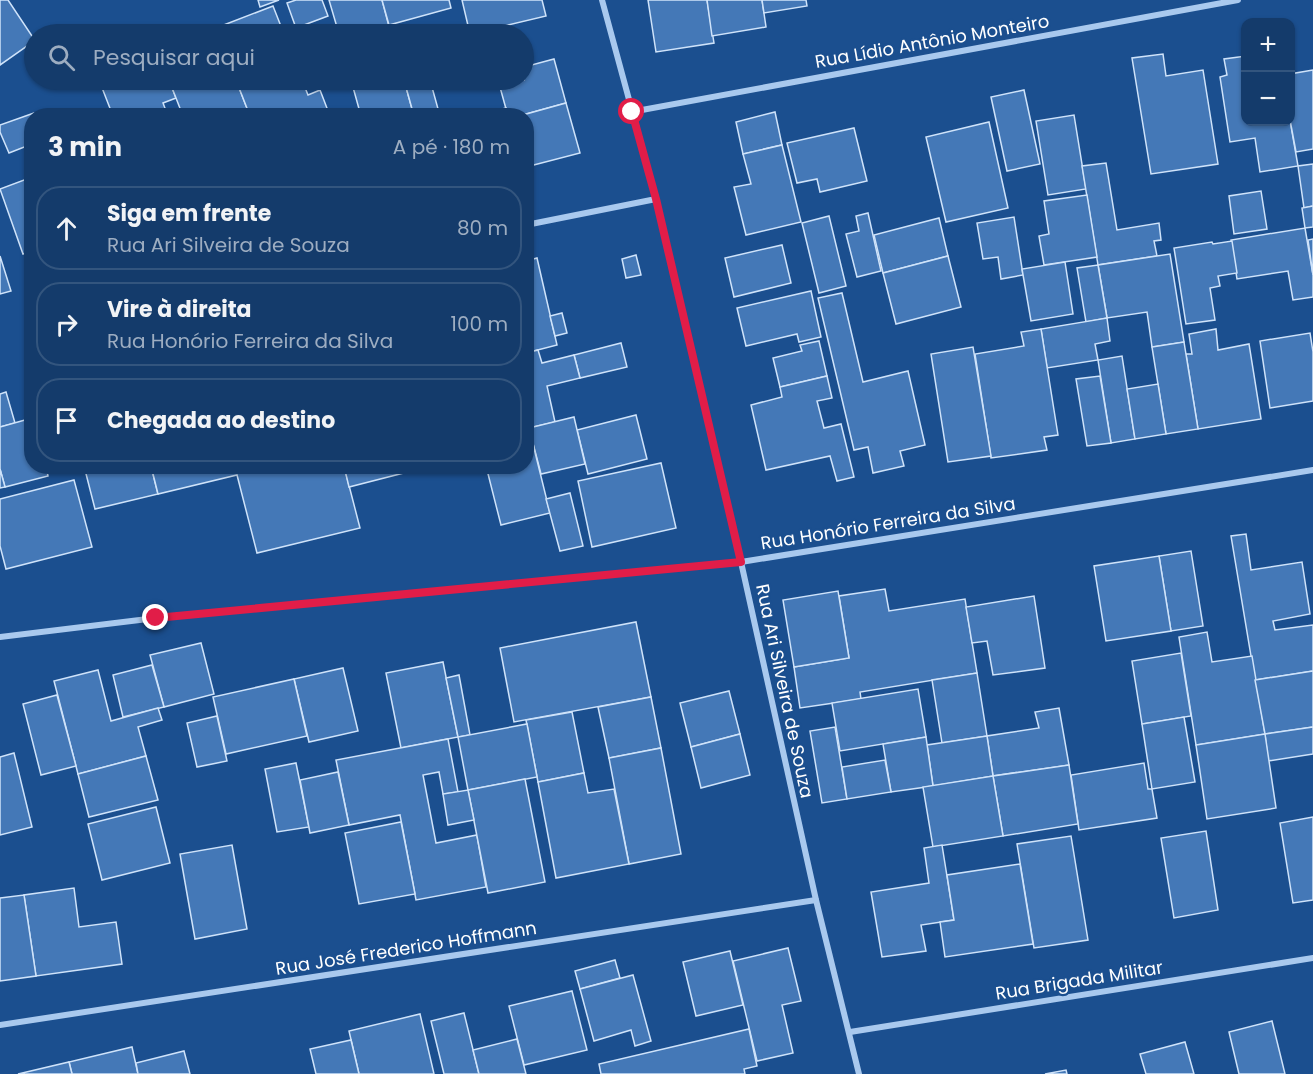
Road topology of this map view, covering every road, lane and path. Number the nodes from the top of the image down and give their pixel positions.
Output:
1 (602, 0) edge
2 (1238, 0) edge
3 (632, 112) junction
4 (656, 199) junction
5 (534, 223) edge
6 (1313, 470) edge
7 (741, 562) junction
8 (0, 637) edge
9 (816, 900) junction
10 (1313, 958) edge
11 (0, 1024) edge
12 (850, 1032) junction
13 (860, 1074) edge

1 - 3 street, Rua Ari Silveira de Souza
2 - 3 street, Rua Lídio Antônio Monteiro
3 - 4 street, Rua Ari Silveira de Souza
4 - 5 street
4 - 7 street, Rua Ari Silveira de Souza
6 - 7 street, Rua Honório Ferreira da Silva
7 - 8 street, Rua Honório Ferreira da Silva
7 - 9 street, Rua Ari Silveira de Souza
9 - 11 street, Rua José Frederico Hoffmann
9 - 12 street, Rua Ari Silveira de Souza
10 - 12 street, Rua Brigada Militar
12 - 13 street, Rua Ari Silveira de Souza

